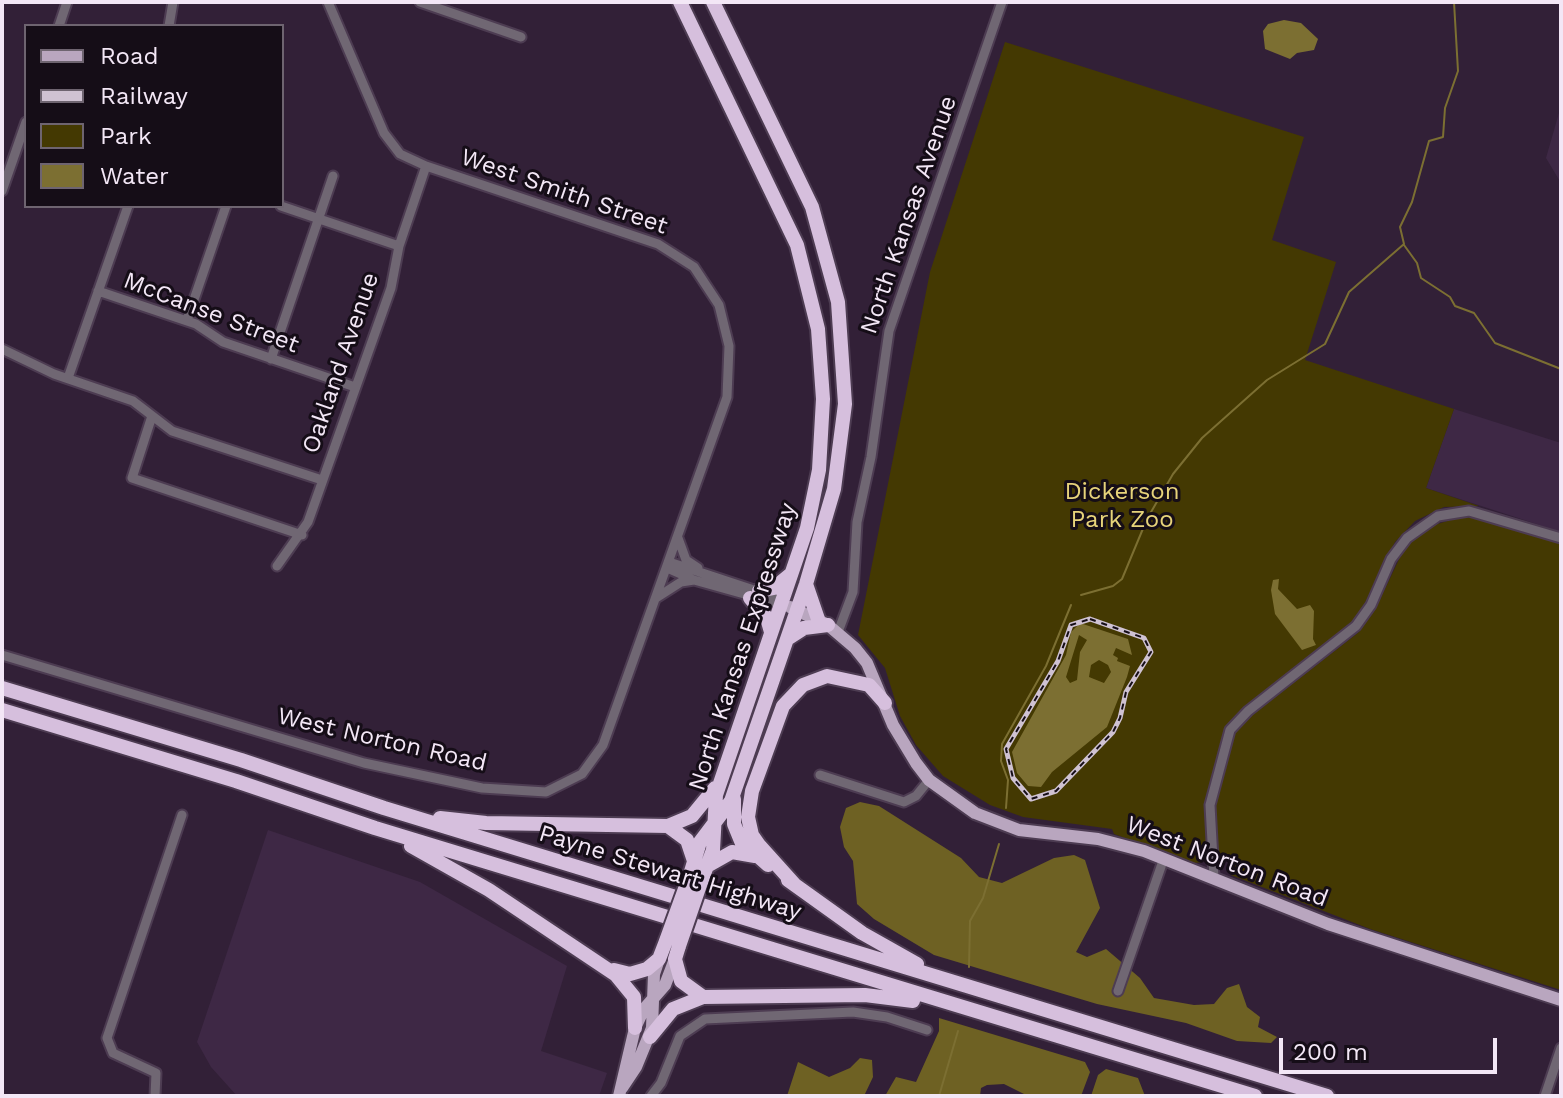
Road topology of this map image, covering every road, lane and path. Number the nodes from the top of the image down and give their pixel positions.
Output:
1 (67, 2) edge
2 (173, 2) edge
3 (328, 2) edge
4 (420, 2) edge
5 (680, 2) edge
6 (713, 2) edge
7 (1002, 2) edge
8 (60, 24) edge
9 (169, 24) edge
10 (521, 37) dead end
11 (24, 138) edge
12 (426, 166) junction
13 (333, 176) dead end
14 (2, 191) edge
15 (284, 207) edge
16 (127, 208) edge
17 (225, 208) edge
18 (318, 218) junction
19 (399, 246) junction
20 (98, 291) junction
21 (187, 320) junction
22 (2, 349) edge
23 (271, 359) junction
24 (68, 378) junction
25 (355, 387) junction
26 (152, 416) junction
27 (322, 480) junction
28 (302, 535) junction
29 (678, 538) junction
30 (1561, 538) edge
31 (668, 565) junction
32 (277, 566) dead end
33 (791, 574) junction
34 (707, 575) junction
35 (694, 580) junction
36 (806, 584) junction
37 (754, 594) junction
38 (656, 598) junction
39 (780, 604) junction
40 (797, 610) junction
41 (828, 626) junction
42 (771, 632) junction
43 (787, 639) junction
44 (2, 655) edge
45 (2, 688) edge
46 (885, 703) junction
47 (2, 710) edge
48 (820, 775) dead end
49 (722, 780) junction
50 (929, 780) junction
51 (734, 793) junction
52 (384, 808) junction
53 (182, 815) dead end
54 (668, 826) junction
55 (714, 826) junction
56 (375, 828) junction
57 (755, 856) junction
58 (1164, 858) junction
59 (701, 863) junction
60 (1214, 878) junction
61 (795, 885) junction
62 (674, 949) junction
63 (659, 959) junction
64 (603, 965) junction
65 (965, 986) junction
66 (1118, 991) dead end
67 (703, 997) junction
68 (654, 998) junction
69 (1561, 1000) edge
70 (968, 1010) junction
71 (635, 1028) junction
72 (927, 1030) dead end
73 (650, 1037) junction
74 (1561, 1048) edge
75 (623, 1094) edge
76 (155, 1096) edge
77 (651, 1096) edge
78 (1255, 1096) edge
79 (1327, 1096) edge
80 (1545, 1096) edge

1 - 8 street
2 - 9 street
3 - 12 street, West Smith Street
4 - 10 street
5 - 33 highway, North Kansas Expressway
6 - 36 highway, North Kansas Expressway
7 - 41 street, North Kansas Avenue
11 - 14 street
12 - 19 street, Oakland Avenue
12 - 29 street, West Smith Street
13 - 18 street
15 - 18 street
16 - 20 street
17 - 21 street
18 - 19 street
18 - 23 street
19 - 25 street, Oakland Avenue
20 - 21 street, McCanse Street
20 - 24 street
21 - 23 street, McCanse Street
22 - 24 street
23 - 25 street, McCanse Street
24 - 26 street
25 - 27 street, Oakland Avenue
26 - 27 street
26 - 28 street
27 - 28 street, Oakland Avenue
28 - 32 street, Oakland Avenue
29 - 31 street
29 - 34 street
30 - 60 street
31 - 34 street, West Norton Road
31 - 35 street, West Norton Road
31 - 38 street, West Norton Road
33 - 37 highway
33 - 39 highway, North Kansas Expressway
34 - 37 street, West Norton Road
35 - 37 street, West Norton Road
35 - 38 street
36 - 40 highway, North Kansas Expressway
36 - 41 highway
37 - 39 street, West Norton Road
37 - 42 highway
38 - 44 street, West Norton Road
39 - 40 main road, West Norton Road
39 - 42 highway, North Kansas Expressway
40 - 41 main road, West Norton Road
40 - 43 highway, North Kansas Expressway
41 - 43 highway
41 - 46 main road, West Norton Road
42 - 49 highway, North Kansas Expressway
43 - 51 highway, North Kansas Expressway
45 - 52 highway, Payne Stewart Highway
46 - 50 main road, West Norton Road
46 - 61 highway
47 - 56 highway, Payne Stewart Highway
48 - 50 street
49 - 54 highway
49 - 55 highway, North Kansas Expressway
50 - 58 main road, West Norton Road
51 - 55 highway, North Kansas Expressway
51 - 57 highway
52 - 54 highway
52 - 65 highway, Payne Stewart Highway
53 - 76 street
54 - 59 highway
55 - 59 highway, North Kansas Expressway
56 - 64 highway
56 - 70 highway, Payne Stewart Highway
57 - 59 highway
57 - 61 highway
58 - 60 main road, West Norton Road
58 - 66 street
59 - 62 highway, North Kansas Expressway, bridge
60 - 69 main road, West Norton Road
61 - 65 highway
62 - 63 highway, North Kansas Expressway
62 - 67 highway
62 - 68 main road, North Kansas Expressway
63 - 64 highway
63 - 68 main road, North Kansas Expressway
64 - 71 highway
65 - 79 highway, Payne Stewart Highway
67 - 70 highway
67 - 73 highway
68 - 71 main road, North Kansas Expressway
68 - 73 main road, North Kansas Expressway
70 - 78 highway, Payne Stewart Highway
71 - 75 main road, North Kansas Expressway
72 - 77 street
73 - 75 main road, North Kansas Expressway
74 - 80 street

